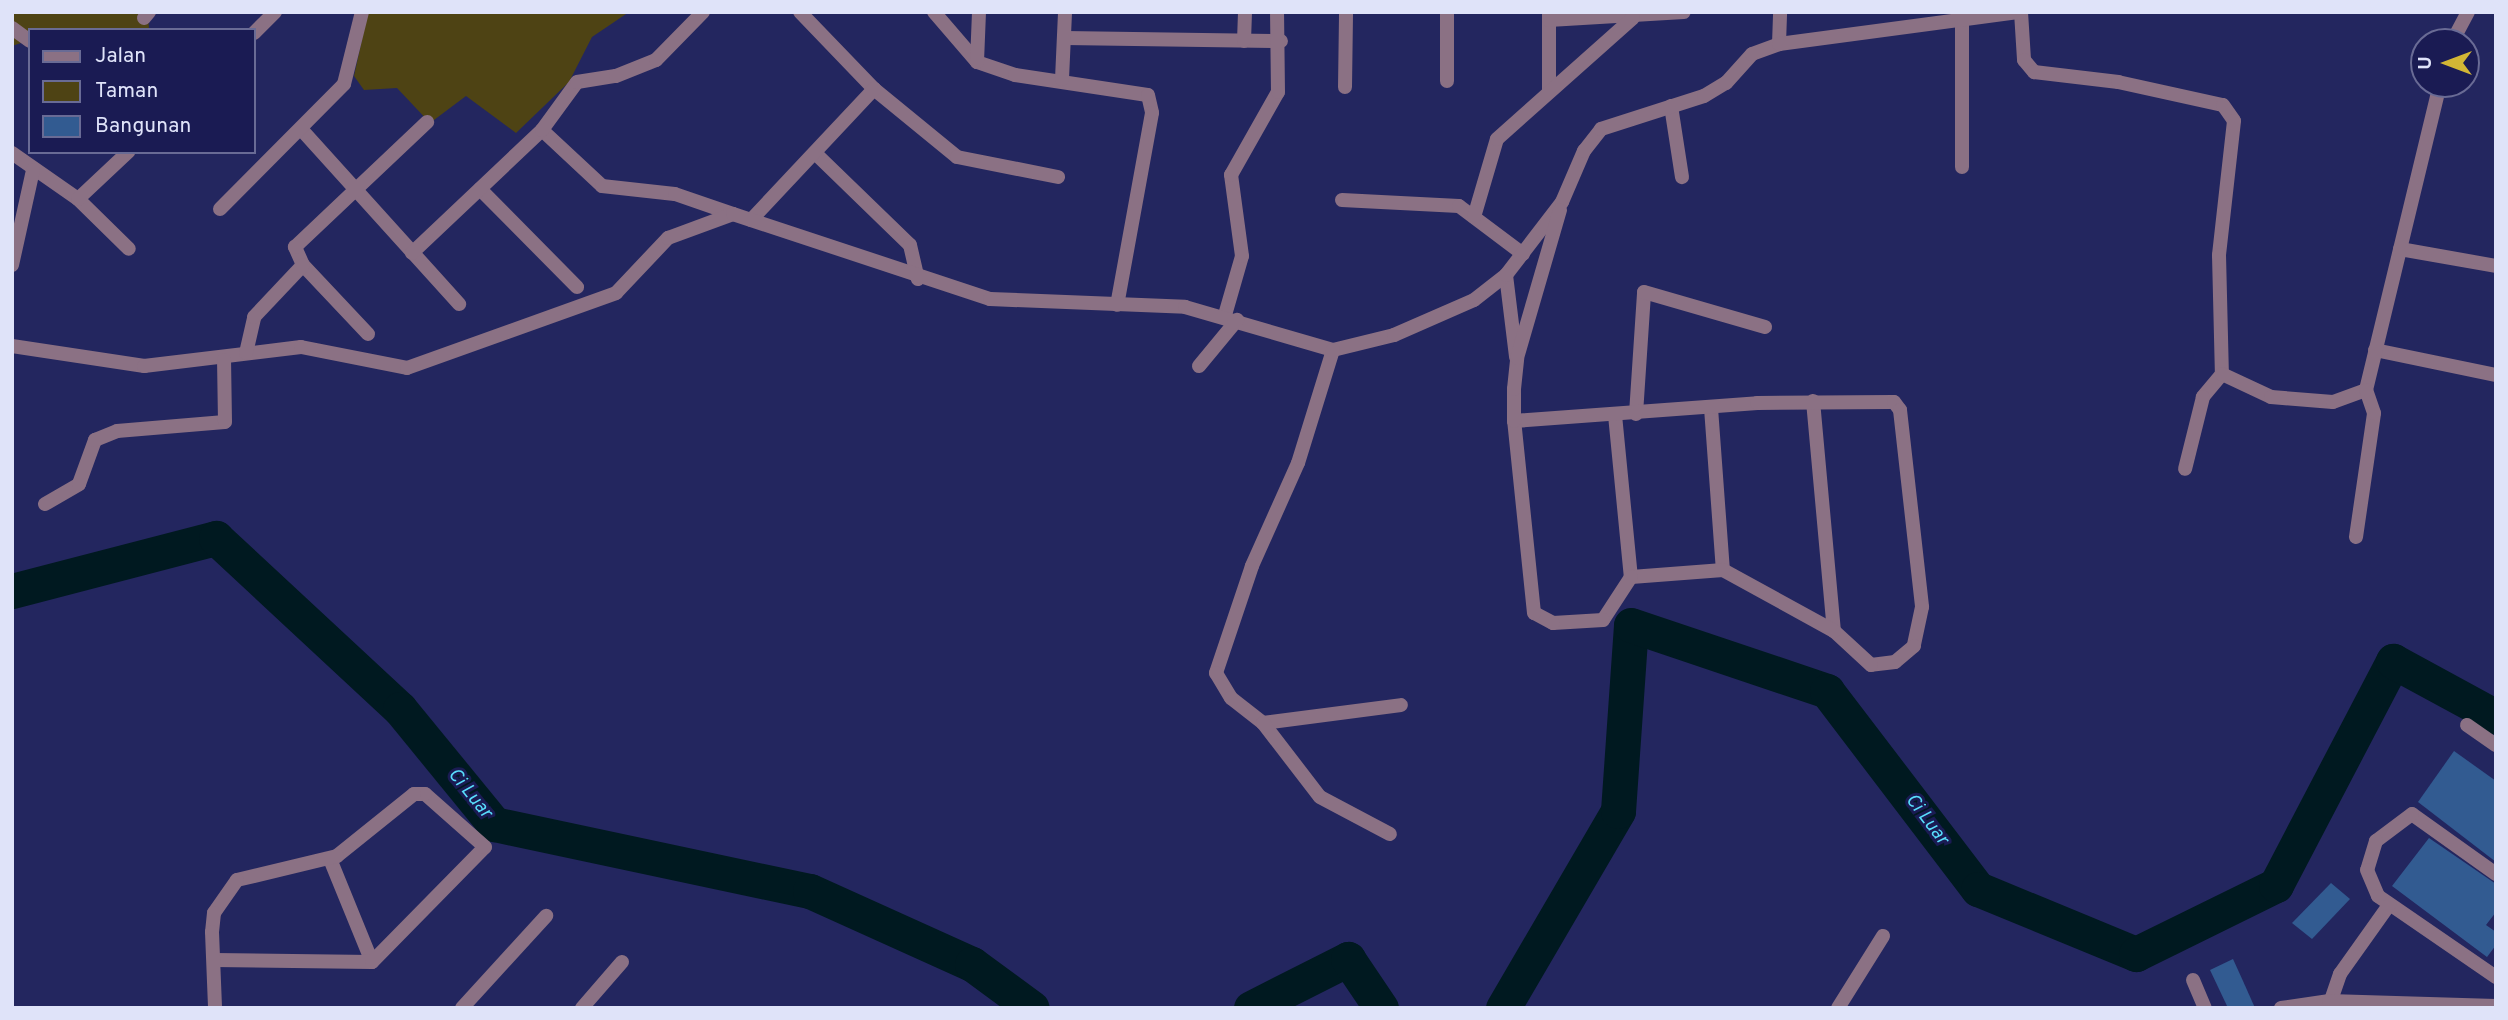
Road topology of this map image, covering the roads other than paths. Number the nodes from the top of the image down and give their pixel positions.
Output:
1 (275, 12) edge
2 (362, 12) edge
3 (704, 12) edge
4 (800, 12) edge
5 (934, 12) edge
6 (979, 12) edge
7 (1065, 12) edge
8 (1245, 12) edge
9 (1277, 12) edge
10 (1346, 12) edge
11 (1447, 12) edge
12 (1684, 12) edge
13 (1780, 12) edge
14 (2020, 12) edge
15 (2468, 12) edge
16 (1549, 16) edge
17 (1633, 18) junction
18 (1962, 21) junction
19 (2459, 28) edge
20 (12, 29) edge
21 (256, 31) edge
22 (1065, 38) junction
23 (28, 40) edge
24 (1244, 41) junction
25 (1280, 41) junction
26 (1779, 44) junction
27 (977, 62) junction
28 (1062, 79) junction
29 (1447, 80) dead end
30 (1345, 87) dead end
31 (874, 89) junction
32 (1549, 90) junction
33 (2437, 98) edge
34 (1671, 106) junction
35 (427, 122) dead end
36 (301, 129) junction
37 (542, 130) junction
38 (12, 153) edge
39 (815, 153) junction
40 (126, 154) edge
41 (1962, 167) dead end
42 (33, 170) junction
43 (1058, 177) dead end
44 (1682, 177) dead end
45 (357, 189) junction
46 (480, 190) junction
47 (78, 199) junction
48 (1342, 200) dead end
49 (1562, 202) junction
50 (220, 209) dead end
51 (733, 214) junction
52 (1474, 218) junction
53 (751, 220) junction
54 (129, 249) dead end
55 (2400, 249) junction
56 (412, 253) junction
57 (1523, 254) junction
58 (12, 265) edge
59 (303, 265) junction
60 (2496, 266) edge
61 (1506, 275) junction
62 (918, 279) junction
63 (577, 287) dead end
64 (459, 304) dead end
65 (1117, 305) junction
66 (1231, 318) junction
67 (1765, 327) dead end
68 (368, 334) dead end
69 (12, 346) edge
70 (1332, 350) junction
71 (2375, 350) junction
72 (246, 353) junction
73 (1517, 358) junction
74 (225, 360) junction
75 (1199, 366) dead end
76 (2222, 374) junction
77 (2496, 375) edge
78 (2366, 390) junction
79 (1813, 401) junction
80 (1711, 408) junction
81 (1636, 414) junction
82 (1615, 415) junction
83 (1514, 421) junction
84 (2185, 469) dead end
85 (45, 503) dead end
86 (2356, 537) dead end
87 (1723, 569) junction
88 (1631, 577) junction
89 (1834, 631) junction
90 (1401, 705) dead end
91 (1263, 723) junction
92 (2467, 725) dead end
93 (2496, 745) edge
94 (1390, 834) dead end
95 (330, 859) junction
96 (2496, 874) edge
97 (2389, 905) junction
98 (546, 916) dead end
99 (1882, 936) dead end
100 (214, 960) junction
101 (372, 962) junction
102 (622, 962) dead end
103 (2496, 977) edge
104 (2193, 980) dead end
105 (2329, 1004) edge
106 (2421, 1005) edge
107 (2496, 1006) edge
108 (215, 1008) edge
109 (462, 1008) edge
110 (582, 1008) edge
111 (1838, 1008) edge
112 (2205, 1008) edge
113 (2281, 1008) edge

1 - 21 street
2 - 36 street
3 - 37 street
4 - 31 street
5 - 27 street
6 - 27 street
7 - 22 street
8 - 24 street
9 - 25 street
10 - 30 street
11 - 29 street
12 - 17 street
13 - 26 street
14 - 18 street
14 - 76 street
15 - 19 street
16 - 17 street
16 - 32 street
17 - 32 street
18 - 26 street
18 - 41 street
20 - 23 street
22 - 24 street
22 - 28 street
24 - 25 street
25 - 66 street
26 - 34 street
27 - 28 street
28 - 65 street
31 - 39 street
31 - 43 street
32 - 52 street
33 - 55 street
34 - 44 street
34 - 49 street
35 - 45 street
36 - 45 street
36 - 50 street
37 - 46 street
37 - 51 street
38 - 42 street
39 - 53 street
39 - 62 street
40 - 47 street
42 - 47 street
42 - 58 street
45 - 56 street
45 - 59 street
46 - 56 street
46 - 63 street
47 - 54 street
48 - 52 street
49 - 57 street
49 - 73 street
51 - 53 street
51 - 72 street
52 - 57 street
53 - 62 street
55 - 60 street
55 - 71 street
56 - 64 street
57 - 61 street
59 - 68 street
59 - 72 street
61 - 70 street
61 - 73 street
62 - 65 street
65 - 66 street
66 - 70 street
66 - 75 street
67 - 81 street
69 - 74 street
70 - 91 street
71 - 77 street
71 - 78 street
72 - 74 street
73 - 83 street
74 - 85 street
76 - 78 street
76 - 84 street
78 - 86 street
79 - 80 street
79 - 89 street
79 - 89 street
80 - 81 street
80 - 87 street
81 - 82 street
82 - 83 street
82 - 88 street
83 - 88 street
87 - 88 street
87 - 89 street
90 - 91 street
91 - 94 street
92 - 93 street
95 - 100 street
95 - 101 street
95 - 101 street
96 - 97 street
97 - 103 street
97 - 105 street
98 - 109 street
99 - 111 street
100 - 101 street
100 - 108 street
102 - 110 street
104 - 112 street
105 - 106 street
105 - 113 street
106 - 107 street

